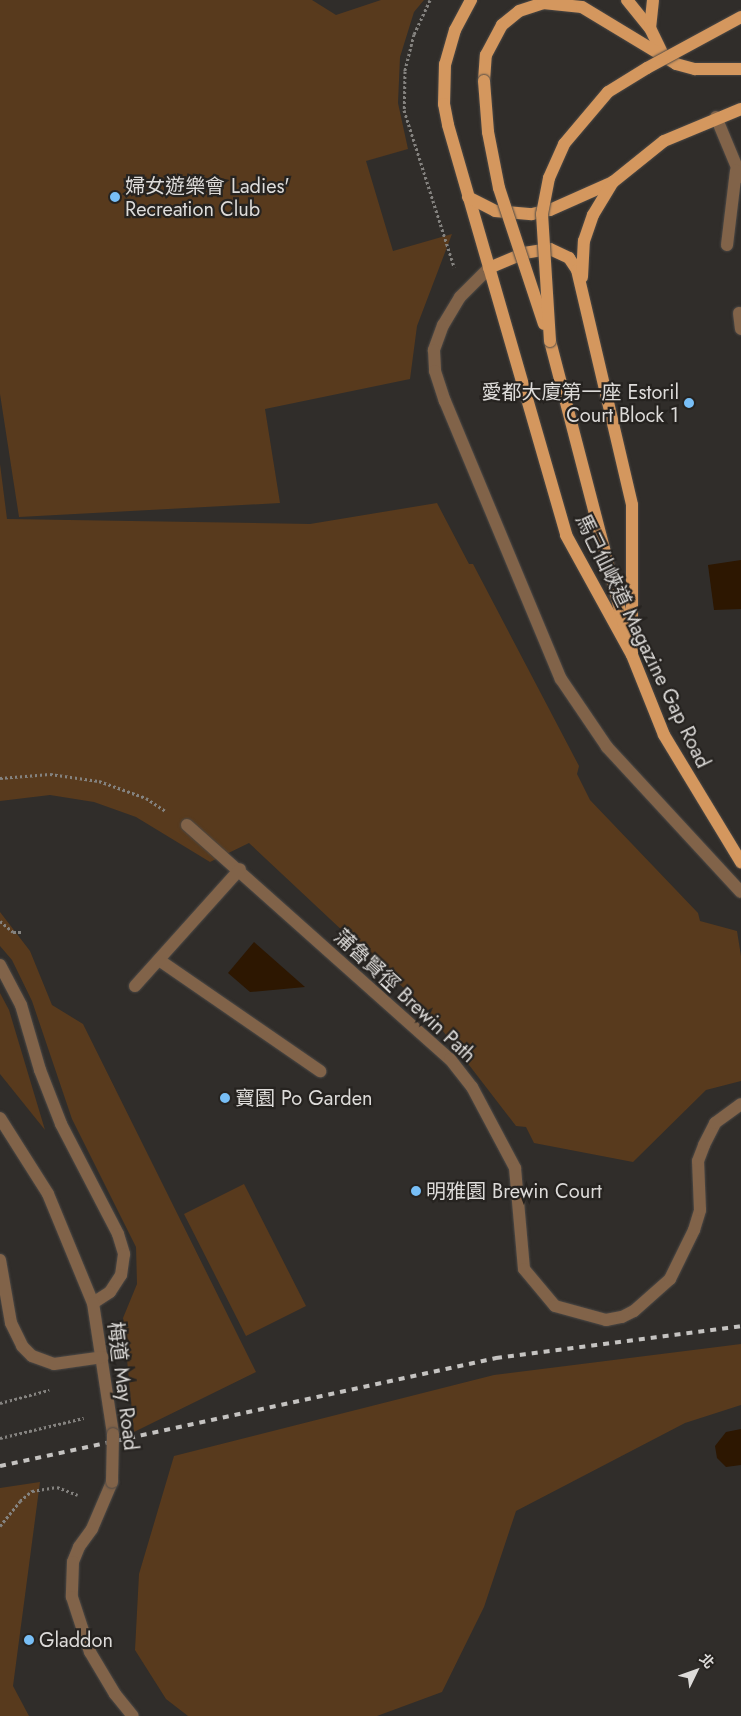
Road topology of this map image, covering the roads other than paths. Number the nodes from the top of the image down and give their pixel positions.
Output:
1 (471, 0) edge
2 (627, 0) edge
3 (653, 0) edge
4 (741, 17) edge
5 (650, 28) junction
6 (665, 59) junction
7 (741, 69) edge
8 (741, 109) edge
9 (716, 117) junction
10 (739, 174) edge
11 (613, 182) junction
12 (468, 197) junction
13 (727, 245) dead end
14 (489, 268) junction
15 (583, 289) junction
16 (739, 313) dead end
17 (741, 329) edge
18 (550, 341) junction
19 (632, 655) junction
20 (187, 825) road end
21 (741, 862) edge
22 (240, 869) junction
23 (741, 892) edge
24 (159, 960) junction
25 (0, 965) edge
26 (135, 986) dead end
27 (320, 1070) dead end
28 (741, 1104) edge
29 (0, 1118) edge
30 (0, 1260) edge
31 (93, 1304) junction
32 (103, 1357) junction
33 (133, 1716) edge

1 - 12 main road, 馬己仙峽道 Magazine Gap Road
2 - 5 main road
3 - 5 main road
4 - 18 main road, bridge
5 - 6 main road
6 - 7 main road
6 - 18 main road, bridge
8 - 9 main road
9 - 10 street
9 - 11 main road
10 - 13 street
11 - 12 main road
11 - 15 main road
12 - 14 main road, 馬己仙峽道 Magazine Gap Road
14 - 15 main road
14 - 19 main road, 馬己仙峽道 Magazine Gap Road
14 - 23 street
15 - 19 main road
16 - 17 street
18 - 19 main road
19 - 21 main road, 馬己仙峽道 Magazine Gap Road
20 - 22 street, 蒲魯賢徑 Brewin Path
22 - 24 street
22 - 28 street, 蒲魯賢徑 Brewin Path
24 - 26 street
24 - 27 street
25 - 31 street
29 - 31 street, 梅道 May Road
30 - 32 street
31 - 32 street, 梅道 May Road
32 - 33 street, 梅道 May Road, bridge

